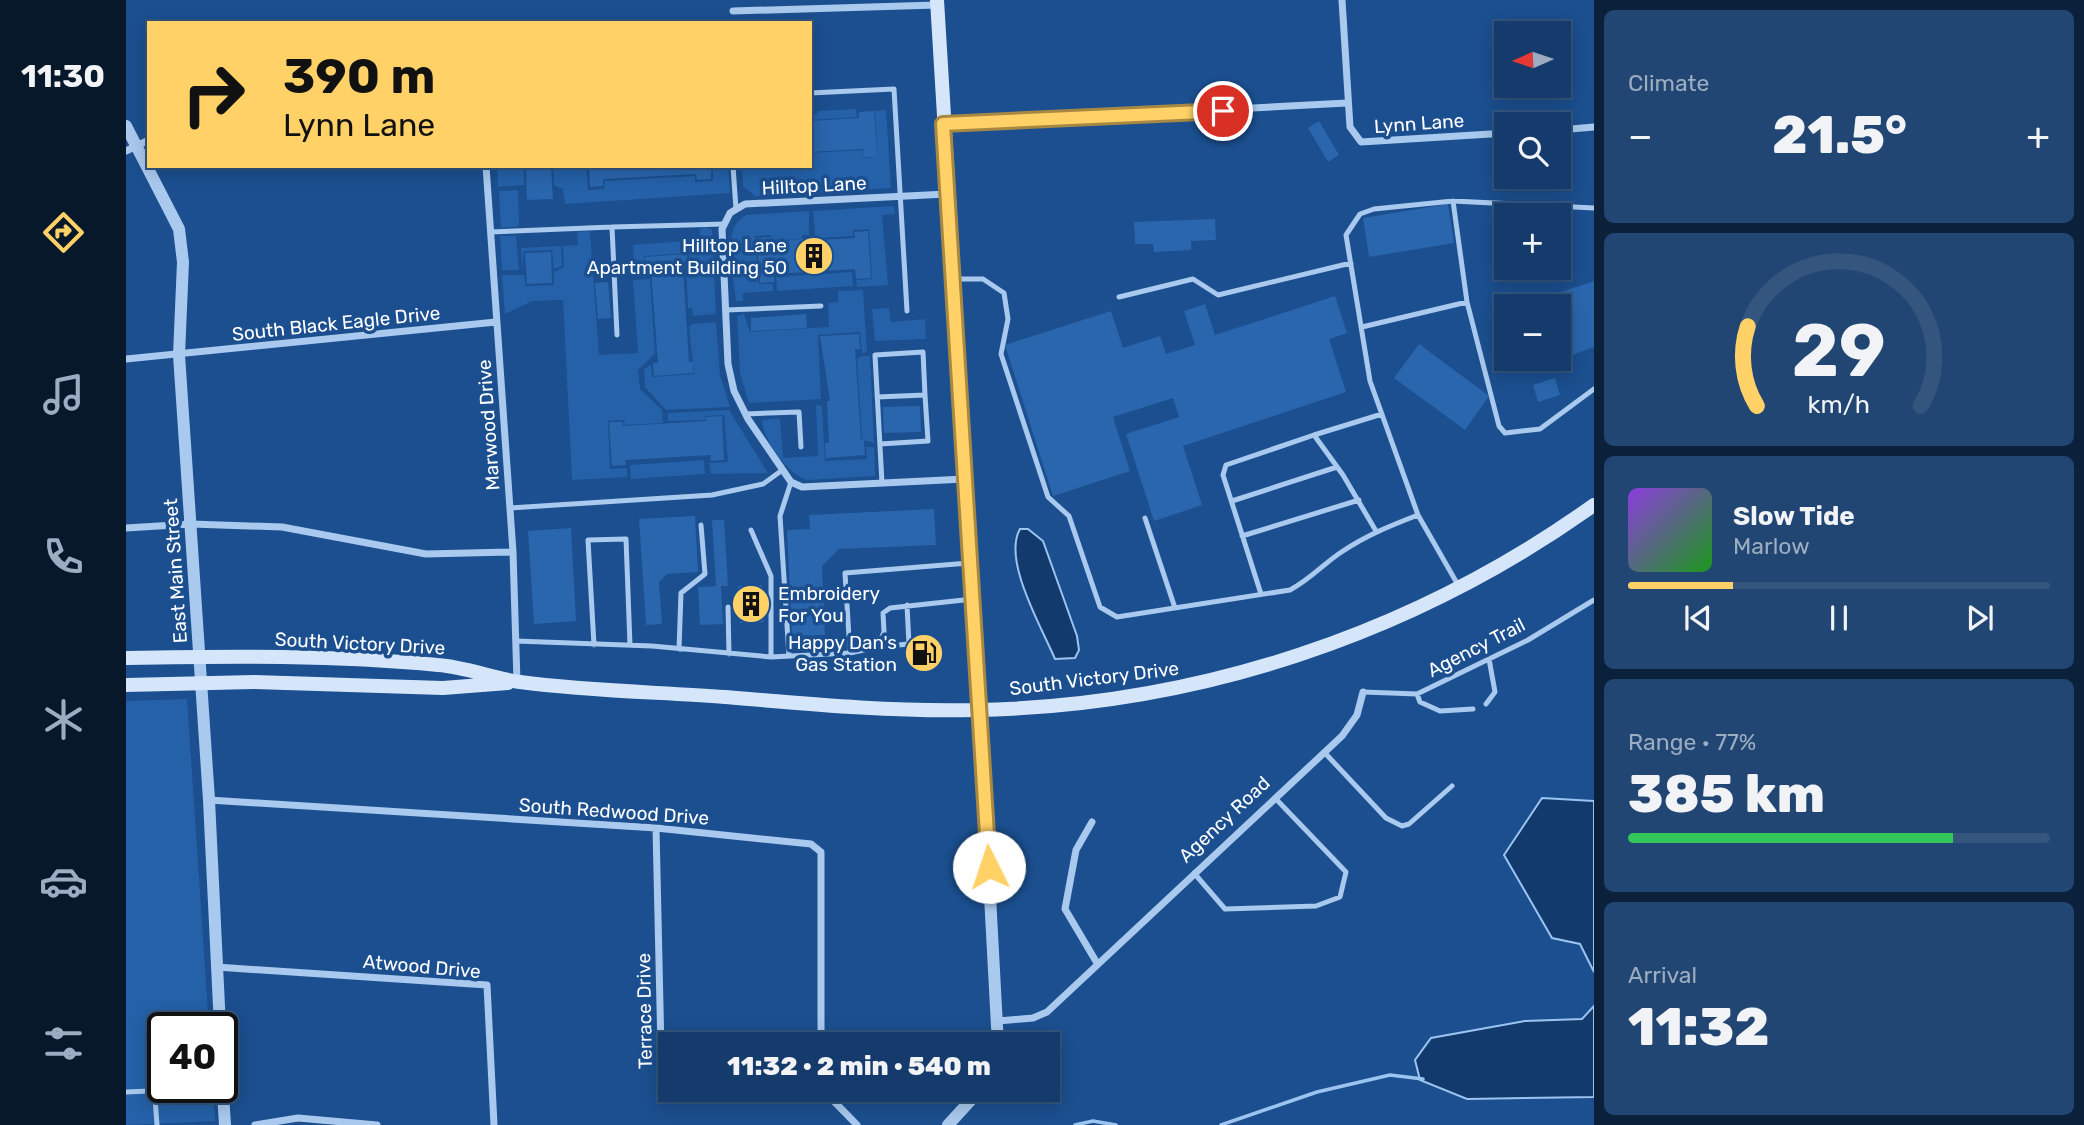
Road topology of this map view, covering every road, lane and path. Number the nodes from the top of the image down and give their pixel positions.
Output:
1 (1342, 0) edge
2 (937, 3) edge
3 (733, 11) dead end
4 (812, 93) edge
5 (1347, 103) junction
6 (943, 124) junction
7 (126, 126) edge
8 (1594, 127) edge
9 (1571, 129) edge
10 (1494, 134) edge
11 (147, 141) edge
12 (131, 149) edge
13 (486, 168) edge
14 (733, 168) edge
15 (947, 194) junction
16 (898, 196) junction
17 (1453, 201) junction
18 (1594, 208) edge
19 (736, 209) junction
20 (724, 224) junction
21 (612, 227) junction
22 (490, 232) junction
23 (1351, 263) junction
24 (952, 279) junction
25 (1119, 297) dead end
26 (1467, 302) junction
27 (821, 306) dead end
28 (726, 310) junction
29 (907, 311) dead end
30 (496, 322) junction
31 (1362, 327) junction
32 (617, 335) dead end
33 (179, 355) junction
34 (126, 359) edge
35 (1594, 389) edge
36 (925, 395) junction
37 (877, 397) junction
38 (746, 414) junction
39 (1382, 414) junction
40 (1314, 435) junction
41 (880, 444) junction
42 (801, 447) dead end
43 (1337, 467) junction
44 (781, 471) junction
45 (965, 478) junction
46 (791, 482) junction
47 (882, 483) junction
48 (1359, 500) junction
49 (1231, 501) junction
50 (1594, 505) edge
51 (510, 508) junction
52 (1418, 515) junction
53 (1145, 518) dead end
54 (191, 524) junction
55 (701, 525) dead end
56 (126, 528) edge
57 (751, 530) dead end
58 (1376, 531) junction
59 (1242, 536) junction
60 (513, 551) junction
61 (971, 563) junction
62 (1459, 588) junction
63 (1261, 594) junction
64 (973, 599) junction
65 (1594, 600) edge
66 (907, 605) junction
67 (728, 607) dead end
68 (1175, 608) junction
69 (884, 632) junction
70 (892, 632) dead end
71 (516, 641) junction
72 (594, 645) junction
73 (630, 645) junction
74 (877, 647) junction
75 (679, 649) junction
76 (849, 653) junction
77 (729, 654) junction
78 (789, 656) junction
79 (199, 657) junction
80 (771, 657) junction
81 (126, 659) edge
82 (1489, 659) junction
83 (517, 682) junction
84 (201, 683) junction
85 (126, 685) edge
86 (1363, 692) joint
87 (1417, 694) junction
88 (1486, 704) dead end
89 (1473, 709) dead end
90 (980, 710) junction
91 (1324, 752) junction
92 (1452, 786) dead end
93 (1275, 798) junction
94 (209, 800) junction
95 (1092, 822) dead end
96 (656, 828) junction
97 (1194, 873) junction
98 (1097, 963) junction
99 (216, 967) junction
100 (218, 1012) edge
101 (998, 1021) junction
102 (661, 1032) edge
103 (821, 1032) edge
104 (998, 1032) edge
105 (126, 1092) edge
106 (834, 1102) edge
107 (969, 1102) edge
108 (224, 1103) edge
109 (157, 1125) edge
110 (225, 1125) edge
111 (255, 1125) edge
112 (377, 1125) edge
113 (494, 1125) edge
114 (856, 1125) edge
115 (948, 1125) edge

1 - 5 street
2 - 3 street
2 - 6 main road
4 - 16 lane
5 - 6 street, Lynn Lane
5 - 10 street, Lynn Lane
6 - 15 main road
7 - 12 street, East Main Street
8 - 9 street
11 - 12 street
12 - 33 street, East Main Street
13 - 22 street, Marwood Drive
14 - 19 lane
15 - 16 street, Hilltop Lane
15 - 24 main road
16 - 19 street, Hilltop Lane
16 - 29 lane
17 - 18 lane
17 - 23 lane
17 - 26 lane
19 - 20 street, Hilltop Lane
20 - 21 lane
20 - 28 street
21 - 22 lane
21 - 32 lane
22 - 30 street, Marwood Drive
23 - 25 lane
23 - 31 lane
24 - 45 main road
24 - 68 lane
26 - 31 lane
26 - 35 lane
27 - 28 lane
28 - 38 street
30 - 33 street, South Black Eagle Drive
30 - 51 street, Marwood Drive
31 - 39 lane
33 - 34 street, South Black Eagle Drive
33 - 54 street, East Main Street
36 - 37 lane
36 - 37 lane
36 - 41 lane
37 - 41 lane
38 - 42 lane
38 - 44 street
39 - 40 lane
39 - 52 lane
40 - 43 lane
40 - 49 lane
41 - 47 lane
43 - 48 lane
43 - 49 lane
44 - 46 street
44 - 51 lane
45 - 47 street
45 - 61 main road
46 - 47 street
46 - 78 lane
48 - 58 lane
48 - 59 lane
49 - 59 lane
50 - 62 main road, South Victory Drive
51 - 60 street, Marwood Drive
52 - 58 lane
52 - 62 lane
53 - 68 lane
54 - 56 street
54 - 60 street
54 - 79 street, East Main Street
55 - 75 lane
57 - 80 lane
58 - 63 lane
59 - 63 lane
60 - 71 street, Marwood Drive
61 - 64 main road
61 - 76 lane
62 - 90 main road, South Victory Drive
63 - 68 lane
64 - 66 lane
64 - 90 main road
65 - 82 lane, Agency Trail
66 - 69 lane
66 - 74 lane
67 - 77 lane
69 - 70 lane
69 - 74 lane
71 - 72 lane
71 - 83 street, Marwood Drive
72 - 73 lane
72 - 73 lane
73 - 75 lane
74 - 76 lane
75 - 77 lane
76 - 78 lane
77 - 80 lane
78 - 80 lane
79 - 81 main road, South Victory Drive
79 - 83 main road, South Victory Drive
79 - 84 street, East Main Street
82 - 87 lane, Agency Trail
82 - 88 lane
83 - 84 main road, South Victory Drive
83 - 90 main road, South Victory Drive
84 - 85 main road, South Victory Drive
84 - 94 street, East Main Street
86 - 87 lane, Agency Trail
86 - 91 street, Agency Road
87 - 89 lane
90 - 101 street
91 - 92 lane
91 - 93 street, Agency Road
93 - 97 street, Agency Road
93 - 97 lane
94 - 96 street, South Redwood Drive
94 - 99 street, East Main Street
95 - 98 street
96 - 102 street, Terrace Drive
96 - 103 street, South Redwood Drive
97 - 98 street, Agency Road
98 - 101 street, Agency Road
99 - 100 street, East Main Street
99 - 113 street, Atwood Drive
101 - 104 street
105 - 109 lane
106 - 114 street
107 - 115 street
108 - 110 street
111 - 112 street

